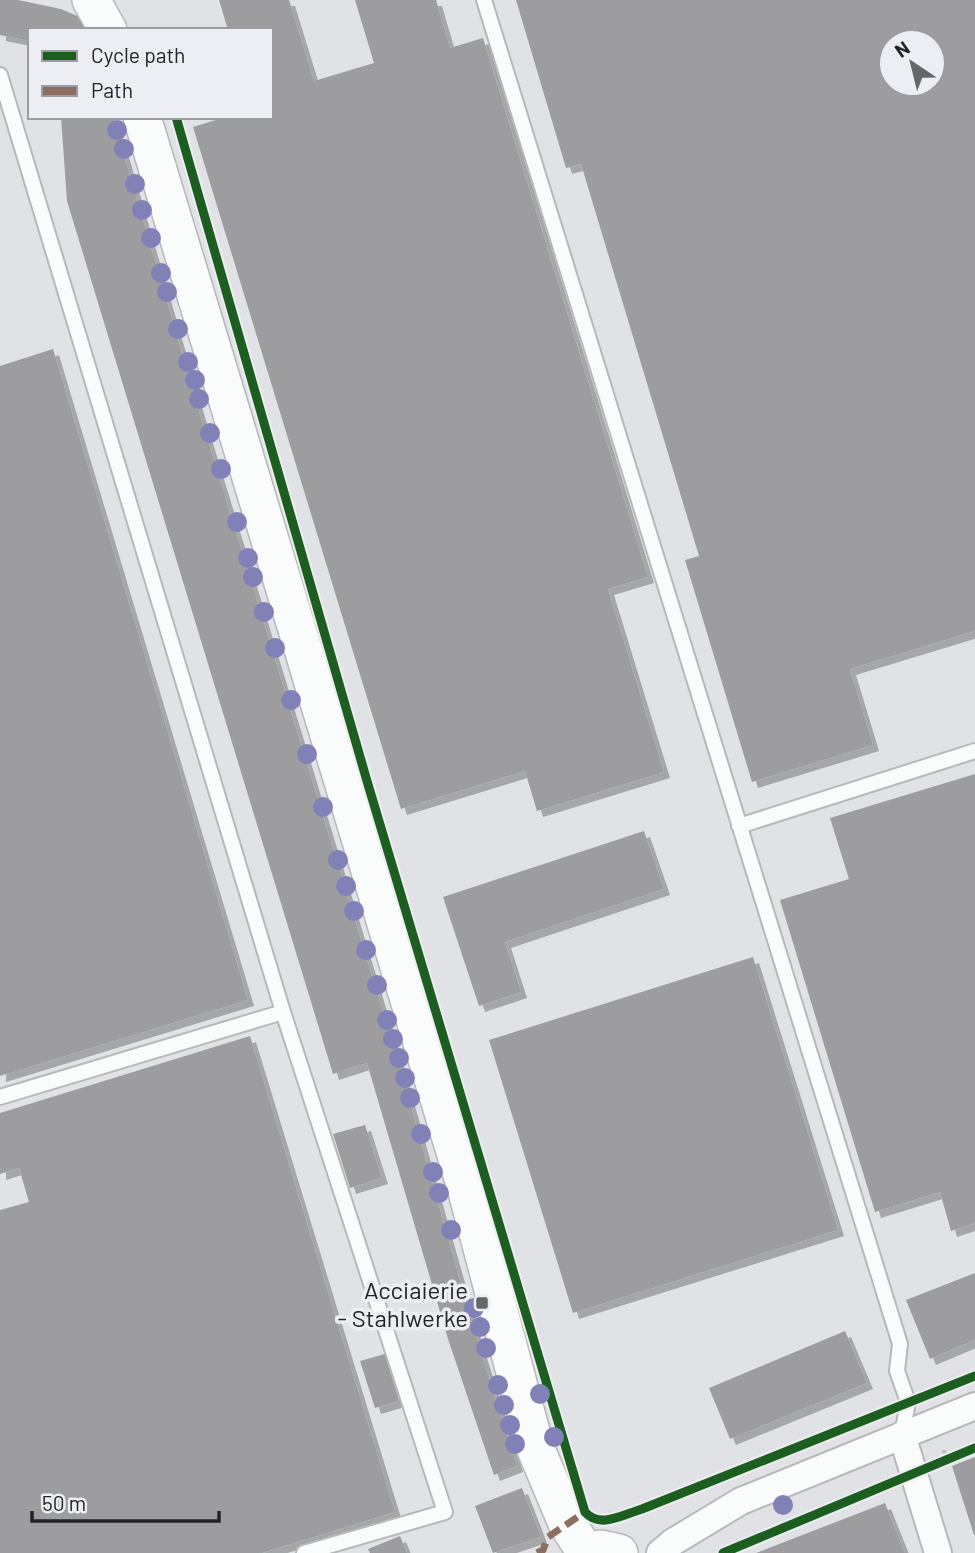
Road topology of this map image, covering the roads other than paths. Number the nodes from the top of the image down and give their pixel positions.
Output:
1 (91, 0) edge
2 (121, 0) edge
3 (484, 0) edge
4 (107, 28) edge
5 (122, 28) edge
6 (0, 75) edge
7 (143, 119) edge
8 (975, 751) edge
9 (739, 826) junction
10 (283, 1012) junction
11 (0, 1097) edge
12 (975, 1406) edge
13 (902, 1436) junction
14 (304, 1553) edge
15 (586, 1553) edge
16 (619, 1553) edge
17 (660, 1553) edge
18 (938, 1553) edge

1 - 4 main road
2 - 5 main road
3 - 9 lane
6 - 10 lane
7 - 15 main road
8 - 9 lane
9 - 13 lane
10 - 11 lane
10 - 14 lane
12 - 13 street
13 - 17 street
13 - 18 street
15 - 16 main road

